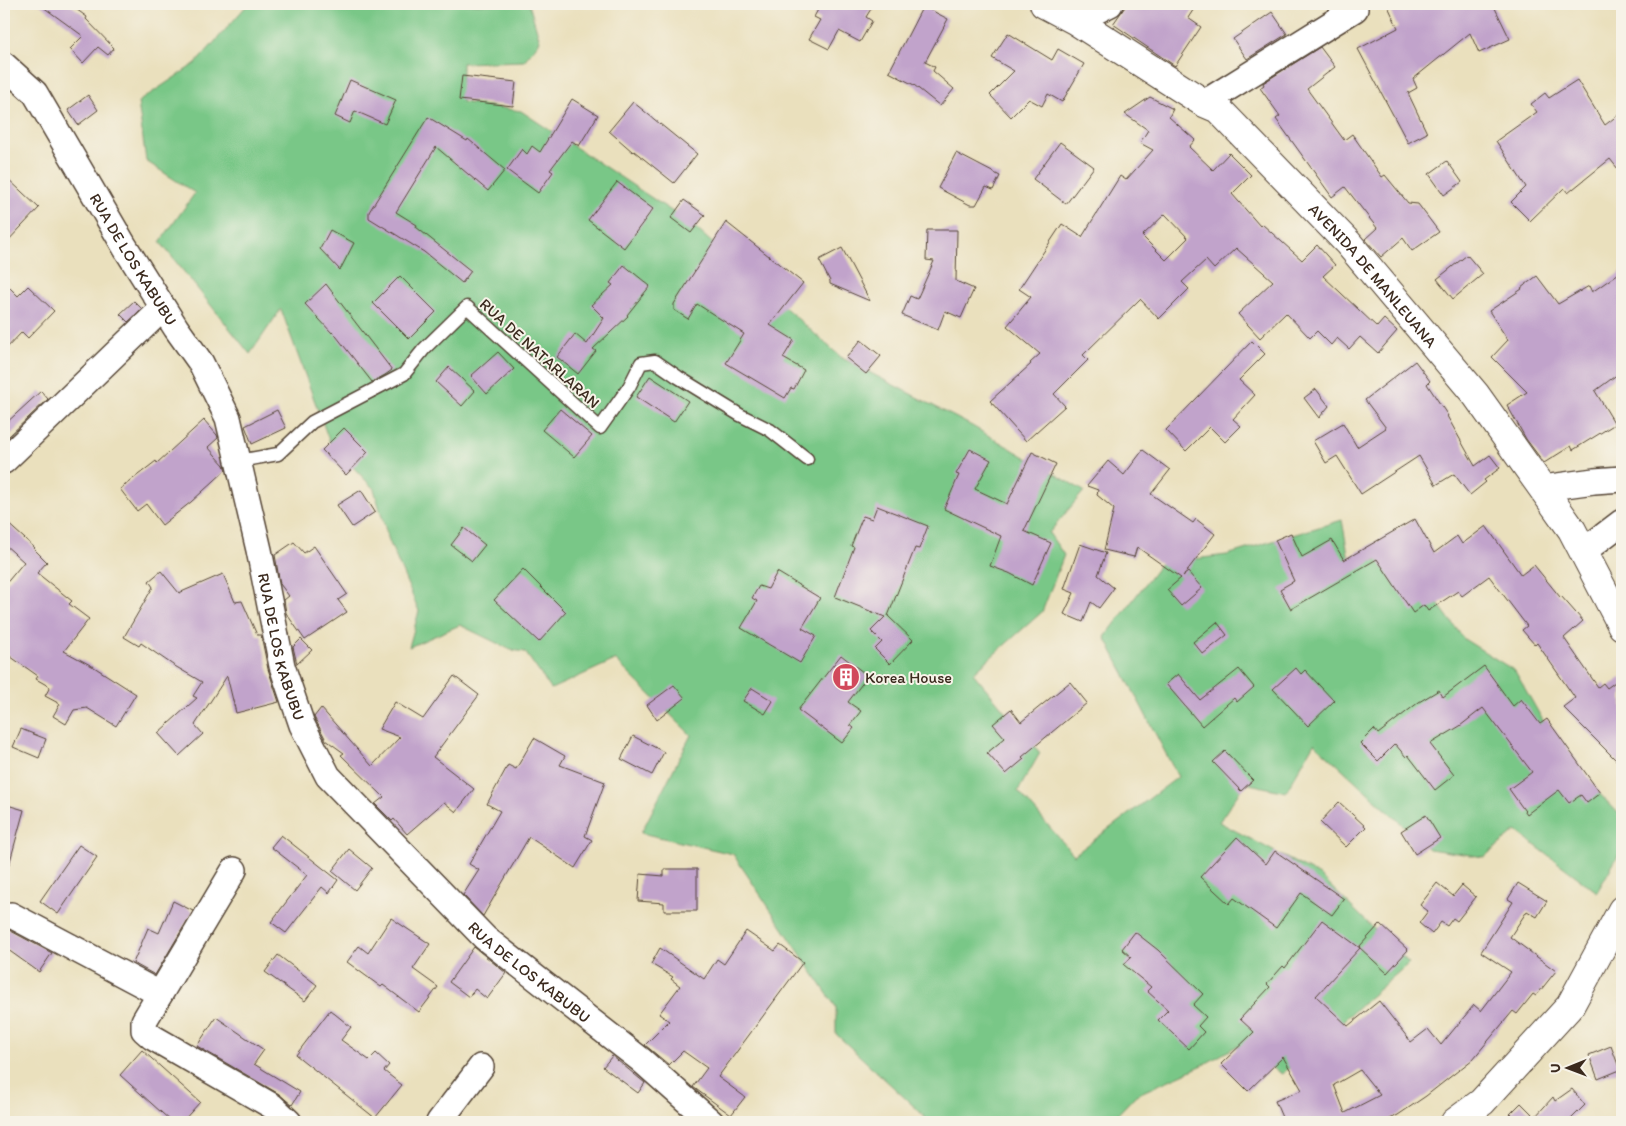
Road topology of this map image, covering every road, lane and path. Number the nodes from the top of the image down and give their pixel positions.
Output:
1 (1044, 4) edge
2 (1110, 4) edge
3 (1355, 9) dead end
4 (1078, 13) edge
5 (4, 66) edge
6 (1204, 102) junction
7 (163, 308) junction
8 (807, 459) dead end
9 (4, 461) edge
10 (239, 462) junction
11 (1622, 479) edge
12 (1543, 488) junction
13 (1622, 522) edge
14 (1584, 552) junction
15 (1622, 626) edge
16 (234, 870) dead end
17 (1622, 910) edge
18 (4, 917) edge
19 (160, 994) junction
20 (481, 1067) dead end
21 (289, 1122) edge
22 (439, 1122) edge
23 (711, 1122) edge
24 (1455, 1122) edge

1 - 4 street, AVENIDA DE MANLEUANA
2 - 4 street
3 - 6 street
4 - 6 street, AVENIDA DE MANLEUANA
5 - 7 street, RUA DE LOS KABUBU
6 - 12 street, AVENIDA DE MANLEUANA
7 - 9 street
7 - 10 street, RUA DE LOS KABUBU
8 - 10 lane, RUA DE NATARLARAN
10 - 23 street, RUA DE LOS KABUBU
11 - 12 street
12 - 14 street, AVENIDA DE MANLEUANA
13 - 14 street
14 - 15 street, AVENIDA DE MANLEUANA
16 - 19 street
17 - 24 street
18 - 19 street
19 - 21 street
20 - 22 street

